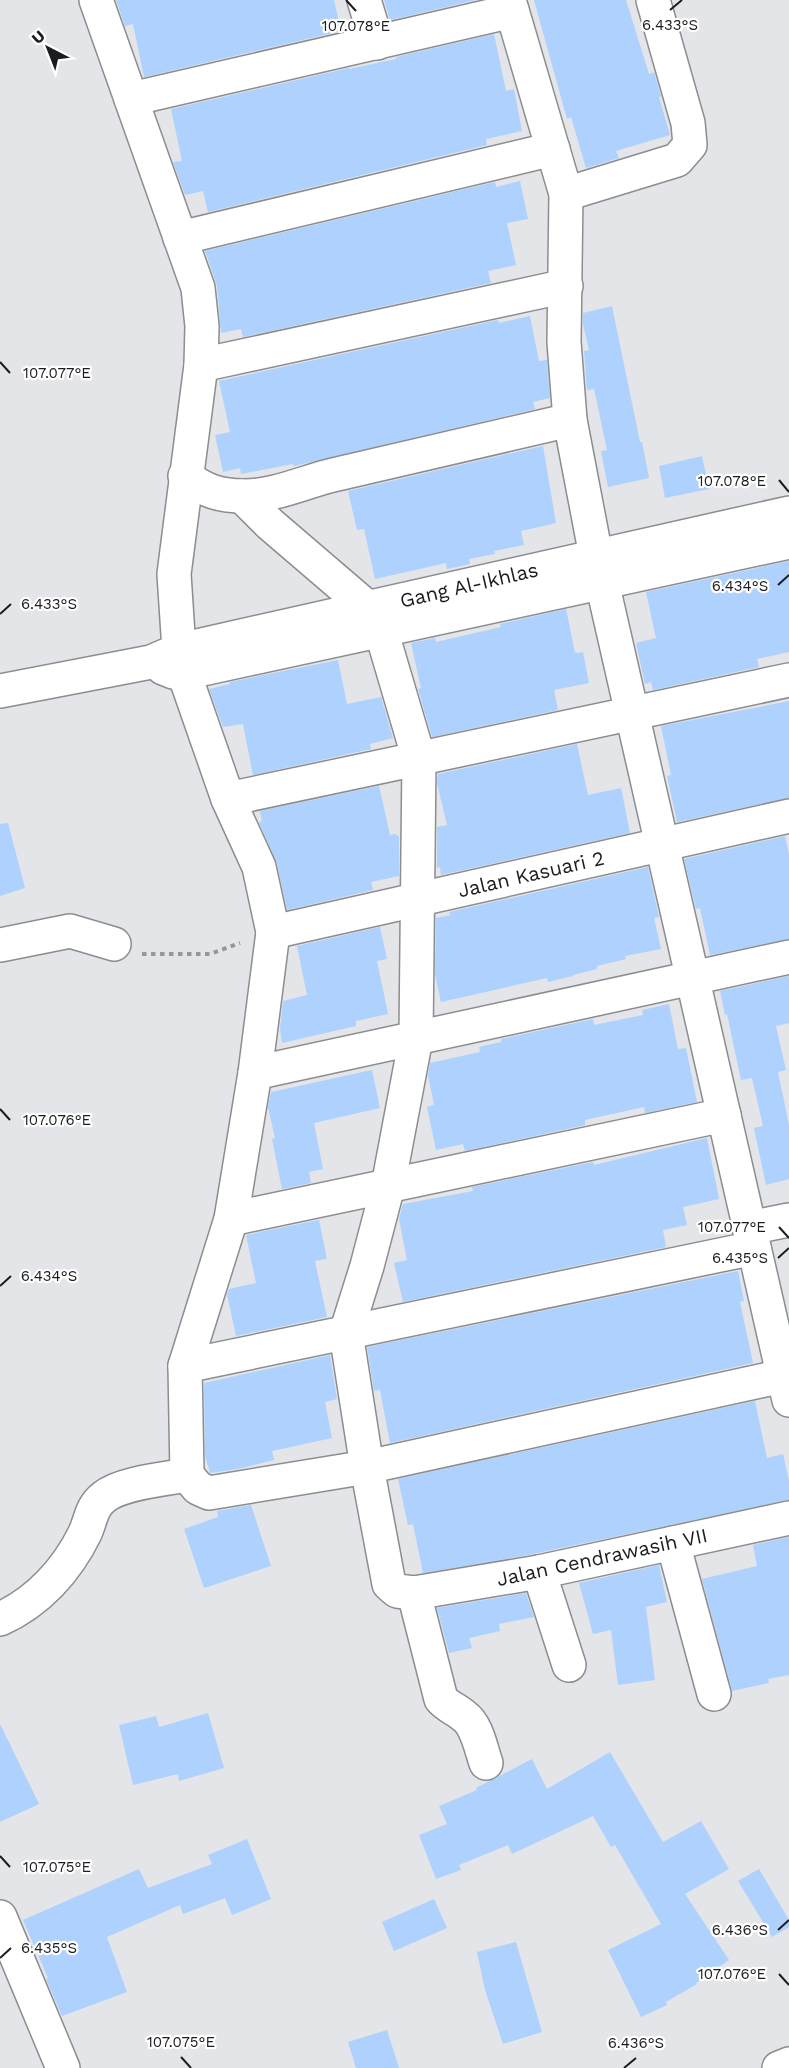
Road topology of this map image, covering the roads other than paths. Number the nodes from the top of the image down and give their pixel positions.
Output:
1 (96, 0) edge
2 (364, 0) edge
3 (653, 0) edge
4 (510, 6) edge
5 (377, 43) junction
6 (131, 99) junction
7 (553, 149) junction
8 (566, 194) junction
9 (180, 237) junction
10 (566, 286) junction
11 (201, 364) junction
12 (570, 420) junction
13 (185, 476) junction
14 (242, 496) junction
15 (789, 513) edge
16 (789, 542) edge
17 (599, 570) junction
18 (375, 619) junction
19 (171, 662) junction
20 (789, 680) edge
21 (0, 691) edge
22 (632, 714) junction
23 (419, 759) junction
24 (228, 799) junction
25 (789, 816) edge
26 (662, 845) junction
27 (418, 900) junction
28 (273, 932) junction
29 (114, 944) road end
30 (0, 945) edge
31 (789, 957) edge
32 (692, 978) junction
33 (416, 1038) junction
34 (255, 1073) junction
35 (724, 1115) junction
36 (388, 1185) junction
37 (231, 1219) junction
38 (789, 1220) edge
39 (752, 1238) junction
40 (346, 1333) junction
41 (185, 1366) junction
42 (786, 1388) edge
43 (367, 1467) junction
44 (187, 1475) junction
45 (789, 1518) edge
46 (674, 1543) junction
47 (539, 1572) junction
48 (414, 1593) junction
49 (0, 1619) edge
50 (569, 1665) dead end
51 (714, 1694) dead end
52 (486, 1763) dead end
53 (0, 1917) edge
54 (789, 2064) edge
55 (63, 2068) edge
56 (779, 2068) edge

1 - 6 street
2 - 5 street
3 - 8 street
4 - 5 street
4 - 7 street
5 - 6 street
6 - 9 street
7 - 8 street
7 - 9 street
8 - 10 street
9 - 11 street
10 - 11 street
10 - 12 street
11 - 13 street
12 - 14 street
12 - 17 street
13 - 14 street
13 - 19 street
14 - 18 street
15 - 17 street, Gang Al-Ikhlas
16 - 17 street, Gang Al-Ikhlas
17 - 18 street, Gang Al-Ikhlas
17 - 22 street
18 - 19 street, Gang Al-Ikhlas
18 - 23 street
19 - 21 street, Gang Al-Ikhlas
19 - 24 street
20 - 22 street
22 - 23 street
22 - 26 street
23 - 24 street
23 - 27 street
24 - 28 street
25 - 26 street, Jalan Kasuari 2
26 - 27 street, Jalan Kasuari 2
26 - 32 street
27 - 28 street, Jalan Kasuari 2
27 - 33 street
28 - 34 street
29 - 30 street
31 - 32 street
32 - 33 street
32 - 35 street
33 - 34 street
33 - 36 street
34 - 37 street
35 - 36 street
35 - 39 street
36 - 37 street
36 - 40 street
37 - 41 street
38 - 39 street
39 - 40 street
39 - 42 street
40 - 41 street
40 - 43 street
41 - 44 street
42 - 43 street
43 - 44 street
43 - 48 street
44 - 49 street
45 - 46 street, Jalan Cendrawasih VII
46 - 47 street, Jalan Cendrawasih VII
46 - 51 street
47 - 48 street, Jalan Cendrawasih VII
47 - 50 street
48 - 52 street
53 - 55 street
54 - 56 street

